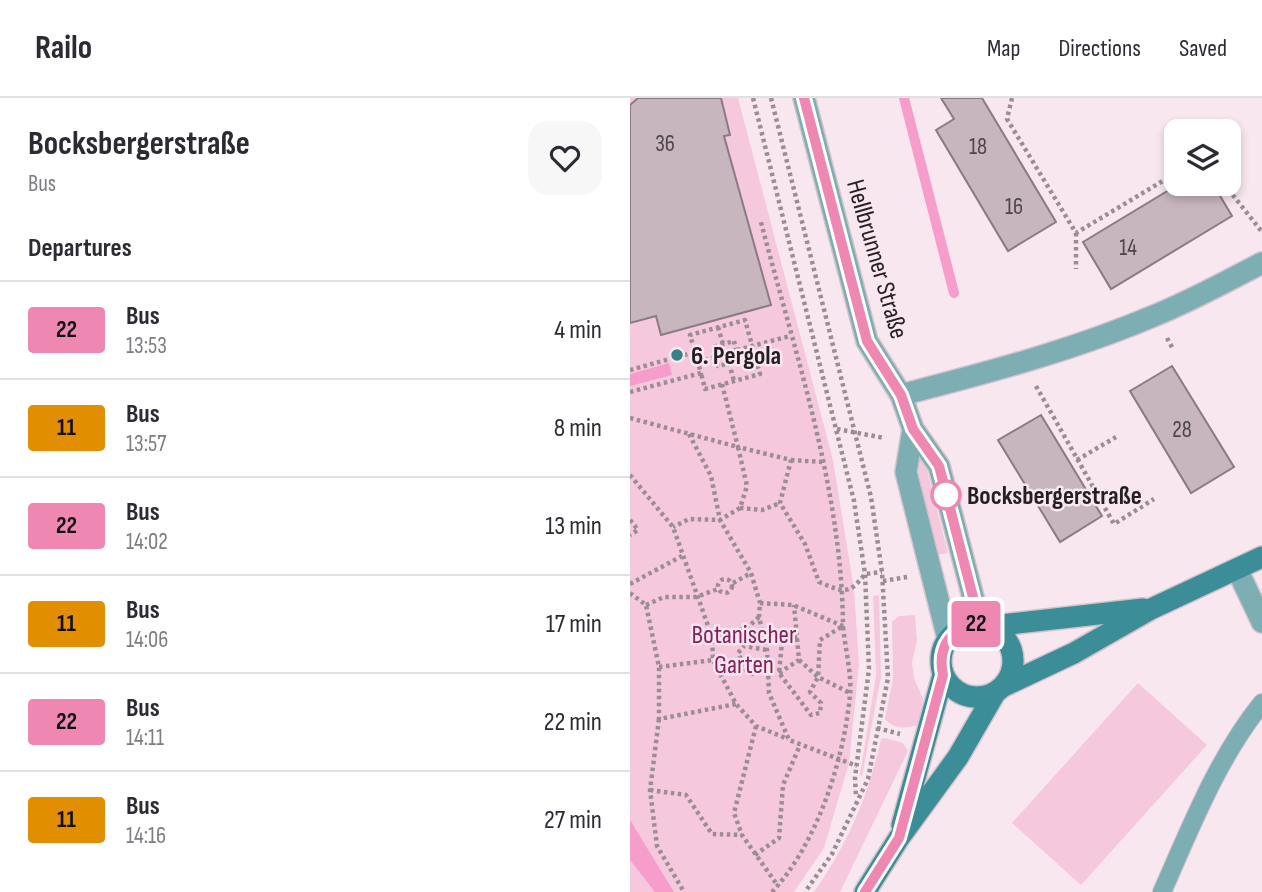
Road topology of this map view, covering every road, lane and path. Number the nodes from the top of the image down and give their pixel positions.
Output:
1 (752, 98) edge
2 (771, 98) edge
3 (804, 98) edge
4 (1012, 98) edge
5 (1164, 180) edge
6 (1234, 196) edge
7 (761, 222) dead end
8 (1262, 232) edge
9 (1076, 233) junction
10 (1262, 263) edge
11 (1076, 269) dead end
12 (718, 327) junction
13 (790, 336) junction
14 (723, 344) junction
15 (752, 346) junction
16 (736, 350) junction
17 (695, 352) junction
18 (716, 357) junction
19 (1029, 361) junction
20 (698, 362) junction
21 (729, 363) junction
22 (630, 370) edge
23 (701, 373) junction
24 (734, 381) junction
25 (722, 384) junction
26 (630, 392) edge
27 (901, 395) junction
28 (630, 418) edge
29 (913, 429) junction
30 (690, 434) junction
31 (1116, 437) dead end
32 (738, 447) junction
33 (791, 460) junction
34 (1077, 460) junction
35 (822, 462) junction
36 (630, 475) edge
37 (1154, 499) dead end
38 (780, 503) junction
39 (740, 508) junction
40 (630, 520) edge
41 (720, 520) junction
42 (673, 527) junction
43 (630, 535) edge
44 (682, 556) junction
45 (1262, 557) edge
46 (1237, 569) junction
47 (882, 572) junction
48 (751, 573) junction
49 (865, 574) junction
50 (733, 583) junction
51 (630, 584) edge
52 (718, 589) junction
53 (842, 591) junction
54 (630, 593) edge
55 (696, 597) junction
56 (760, 603) junction
57 (646, 605) junction
58 (793, 605) junction
59 (1150, 608) junction
60 (759, 617) junction
61 (1262, 622) edge
62 (986, 625) junction
63 (842, 626) junction
64 (712, 637) junction
65 (798, 637) junction
66 (948, 639) junction
67 (766, 650) junction
68 (713, 660) junction
69 (799, 660) junction
70 (659, 667) junction
71 (766, 668) junction
72 (779, 673) junction
73 (943, 675) junction
74 (818, 677) junction
75 (999, 690) junction
76 (850, 693) junction
77 (1262, 703) edge
78 (736, 704) junction
79 (659, 719) junction
80 (756, 726) junction
81 (789, 740) junction
82 (800, 745) junction
83 (839, 759) junction
84 (857, 766) junction
85 (650, 790) junction
86 (856, 798) junction
87 (743, 835) junction
88 (899, 838) junction
89 (755, 855) junction
90 (778, 886) junction
91 (684, 892) edge
92 (772, 892) edge
93 (805, 892) edge
94 (865, 892) edge
95 (1162, 892) edge

1 - 49 path
2 - 47 path
3 - 27 street, Hellbrunner Straße
4 - 9 path
5 - 9 path
6 - 8 path
7 - 13 path
9 - 11 path
10 - 19 street
12 - 14 path
12 - 15 path
12 - 17 path
13 - 15 path
13 - 35 path
14 - 16 path
14 - 18 path
15 - 16 path
15 - 24 path
16 - 21 path
17 - 20 path
17 - 22 path
18 - 20 path
18 - 21 path
19 - 27 street
19 - 34 path
20 - 23 path
21 - 24 path
23 - 25 path
23 - 26 path
24 - 25 path
25 - 32 path
27 - 29 street, Hellbrunner Straße
28 - 30 path
29 - 62 street, Hellbrunner Straße
29 - 66 street, Hellbrunner Straße
30 - 32 path
30 - 41 path
31 - 34 path
32 - 33 path
32 - 39 path
33 - 35 path
33 - 38 path
34 - 37 path
35 - 53 path
36 - 42 path
38 - 39 path
38 - 53 path
39 - 41 path
40 - 43 path
41 - 42 path
41 - 48 path
42 - 44 path
44 - 51 path
44 - 55 path
45 - 46 street
46 - 59 street
46 - 61 street
47 - 49 path
47 - 86 path
48 - 50 path
48 - 56 path
49 - 53 path
49 - 84 path
50 - 52 path
50 - 52 path
52 - 55 path
53 - 63 path
54 - 57 path
55 - 57 path
55 - 64 path
56 - 58 path
56 - 60 path
57 - 70 path
58 - 63 path
58 - 65 path
59 - 62 street
59 - 75 street
60 - 64 path
60 - 67 path
62 - 66 street
62 - 75 street
63 - 74 path
63 - 76 path
64 - 68 path
65 - 69 path
65 - 72 path
66 - 73 street
67 - 71 path
67 - 71 path
68 - 70 path
68 - 78 path
69 - 72 path
69 - 74 path
70 - 79 path
71 - 81 path
72 - 74 path
73 - 75 street
73 - 88 street
74 - 76 path
75 - 88 street
76 - 83 path
77 - 95 lane
78 - 79 path
78 - 80 path
79 - 85 path
80 - 81 path
80 - 87 path
81 - 82 path
82 - 83 path
82 - 89 path
83 - 84 path
83 - 90 path
84 - 86 path
85 - 87 path
85 - 91 path
86 - 93 path
87 - 89 path
88 - 94 street
89 - 90 path
90 - 92 path

